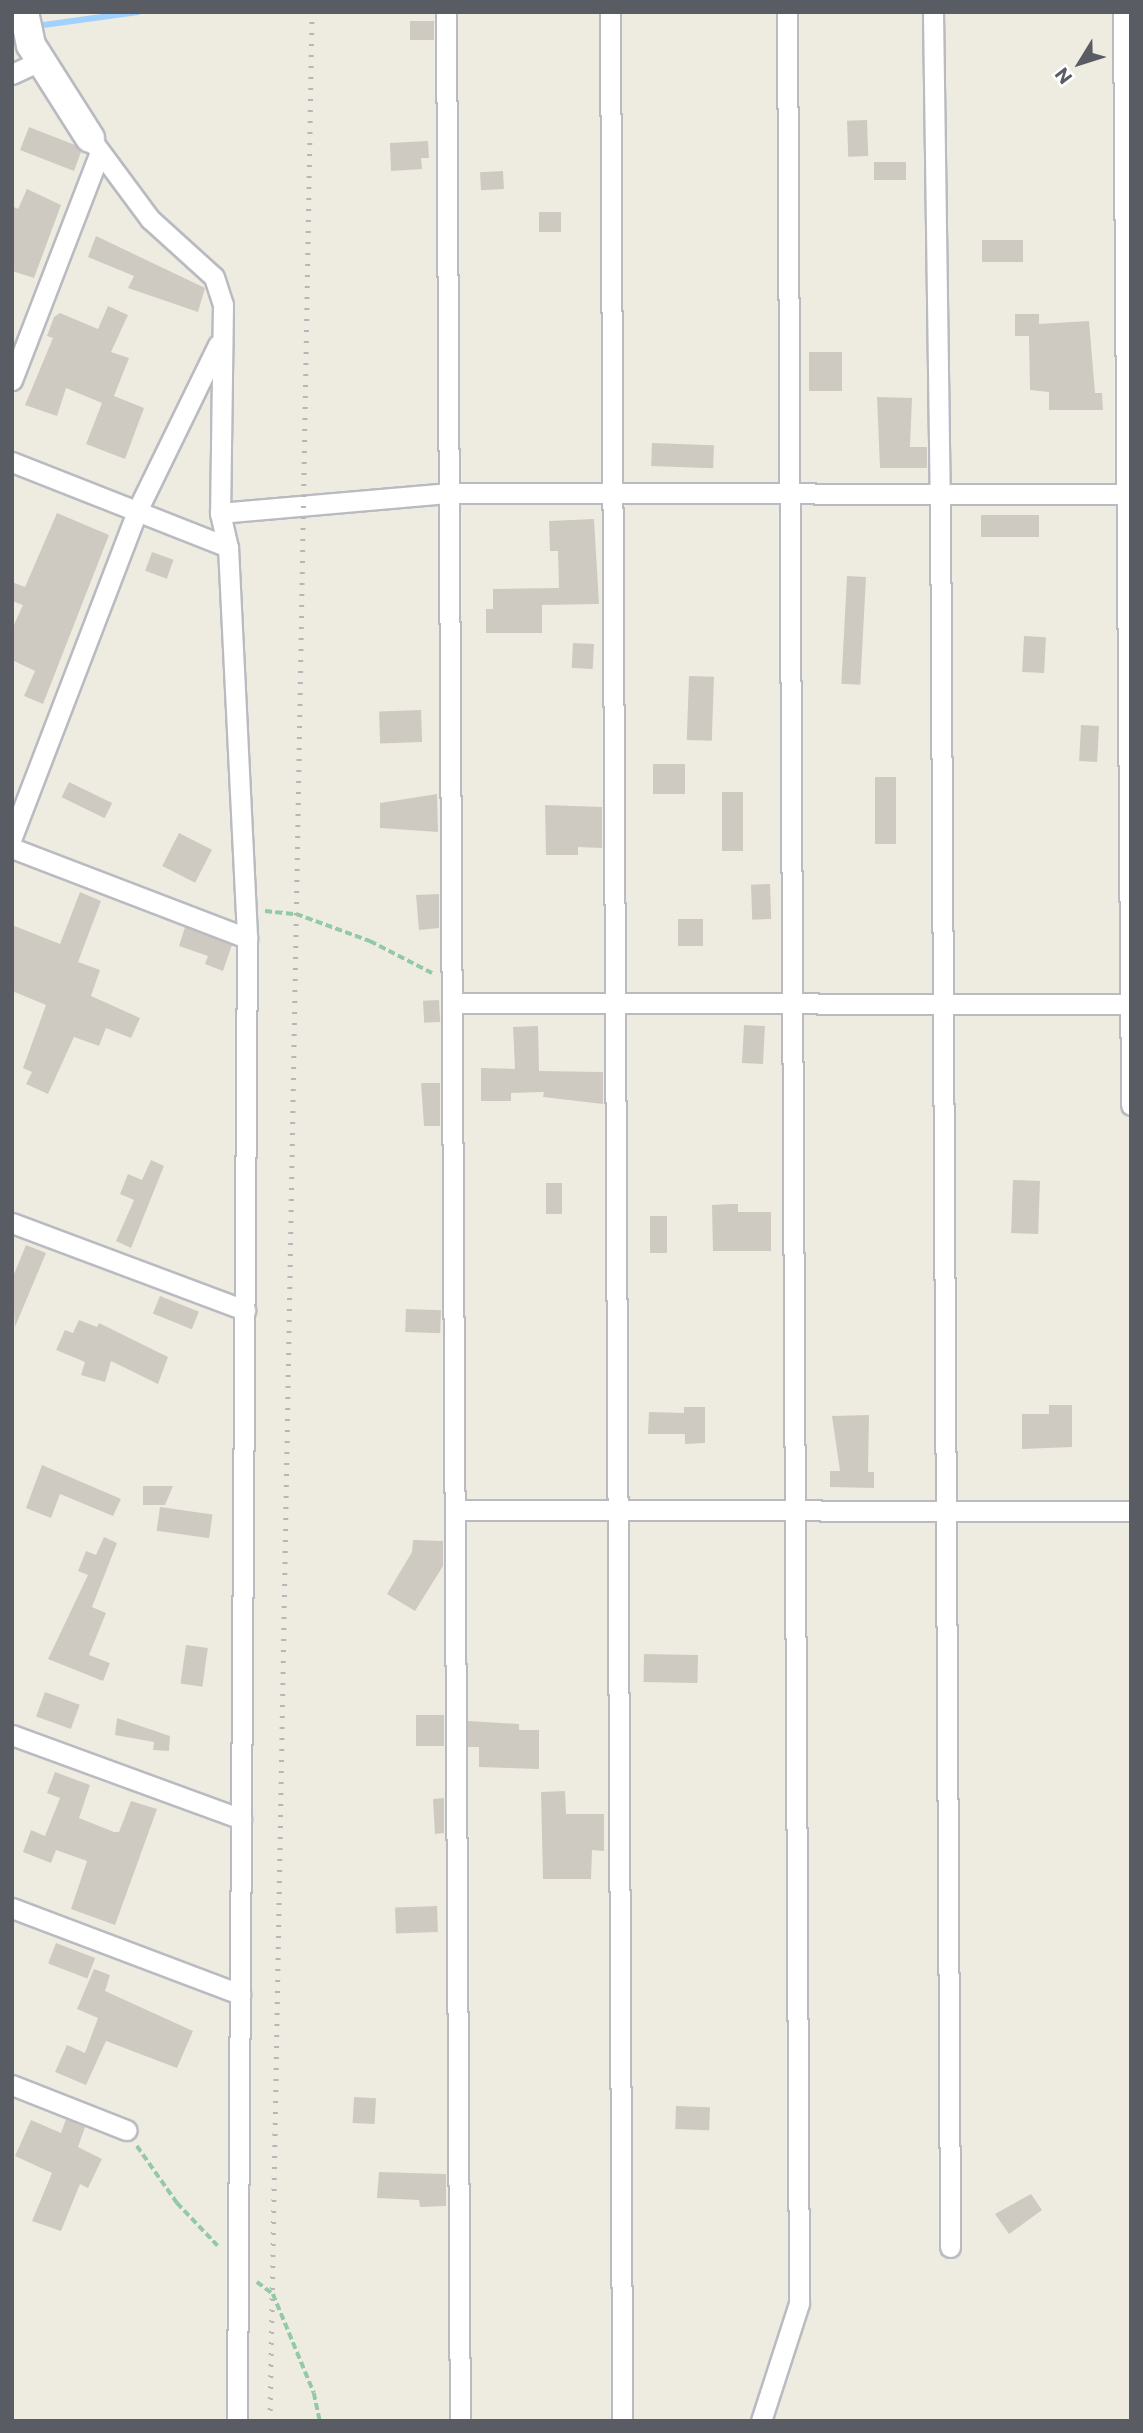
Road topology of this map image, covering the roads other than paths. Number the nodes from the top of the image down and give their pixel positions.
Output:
1 (24, 12) edge
2 (446, 12) edge
3 (610, 12) edge
4 (787, 12) edge
5 (933, 12) edge
6 (1123, 12) edge
7 (40, 61) junction
8 (12, 74) edge
9 (95, 145) junction
10 (220, 341) junction
11 (12, 380) edge
12 (12, 462) edge
13 (449, 493) junction
14 (611, 493) junction
15 (789, 494) junction
16 (940, 494) junction
17 (1129, 494) edge
18 (137, 511) junction
19 (220, 513) junction
20 (228, 547) junction
21 (12, 837) edge
22 (12, 848) edge
23 (247, 938) junction
24 (452, 993) junction
25 (614, 1003) junction
26 (792, 1004) junction
27 (943, 1004) junction
28 (1130, 1004) edge
29 (1131, 1105) edge
30 (12, 1223) edge
31 (245, 1310) junction
32 (455, 1510) junction
33 (617, 1510) junction
34 (794, 1510) junction
35 (946, 1510) junction
36 (1131, 1511) edge
37 (12, 1735) edge
38 (241, 1819) junction
39 (12, 1908) edge
40 (240, 1994) junction
41 (12, 2085) edge
42 (126, 2130) dead end
43 (950, 2246) dead end
44 (237, 2421) edge
45 (460, 2421) edge
46 (622, 2421) edge
47 (761, 2421) edge

1 - 7 street
2 - 13 street
3 - 14 street
4 - 15 street
5 - 16 street
6 - 17 street
7 - 8 street
7 - 9 street
9 - 10 street
9 - 11 street
10 - 18 street
10 - 19 street
12 - 18 street
13 - 14 street
13 - 19 street
13 - 24 street
14 - 15 street
14 - 25 street
15 - 16 street
15 - 26 street
16 - 17 street
16 - 27 street
17 - 28 street
18 - 20 street
18 - 21 street
19 - 20 street
20 - 23 street
22 - 23 street
23 - 31 street
24 - 25 street
24 - 32 street
25 - 26 street
25 - 33 street
26 - 27 street
26 - 34 street
27 - 28 street
27 - 35 street
28 - 29 street
30 - 31 street
31 - 38 street
32 - 33 street
32 - 45 street
33 - 34 street
33 - 46 street
34 - 35 street
34 - 47 street
35 - 36 street
35 - 43 street
37 - 38 street
38 - 40 street
39 - 40 street
40 - 44 street
41 - 42 street

